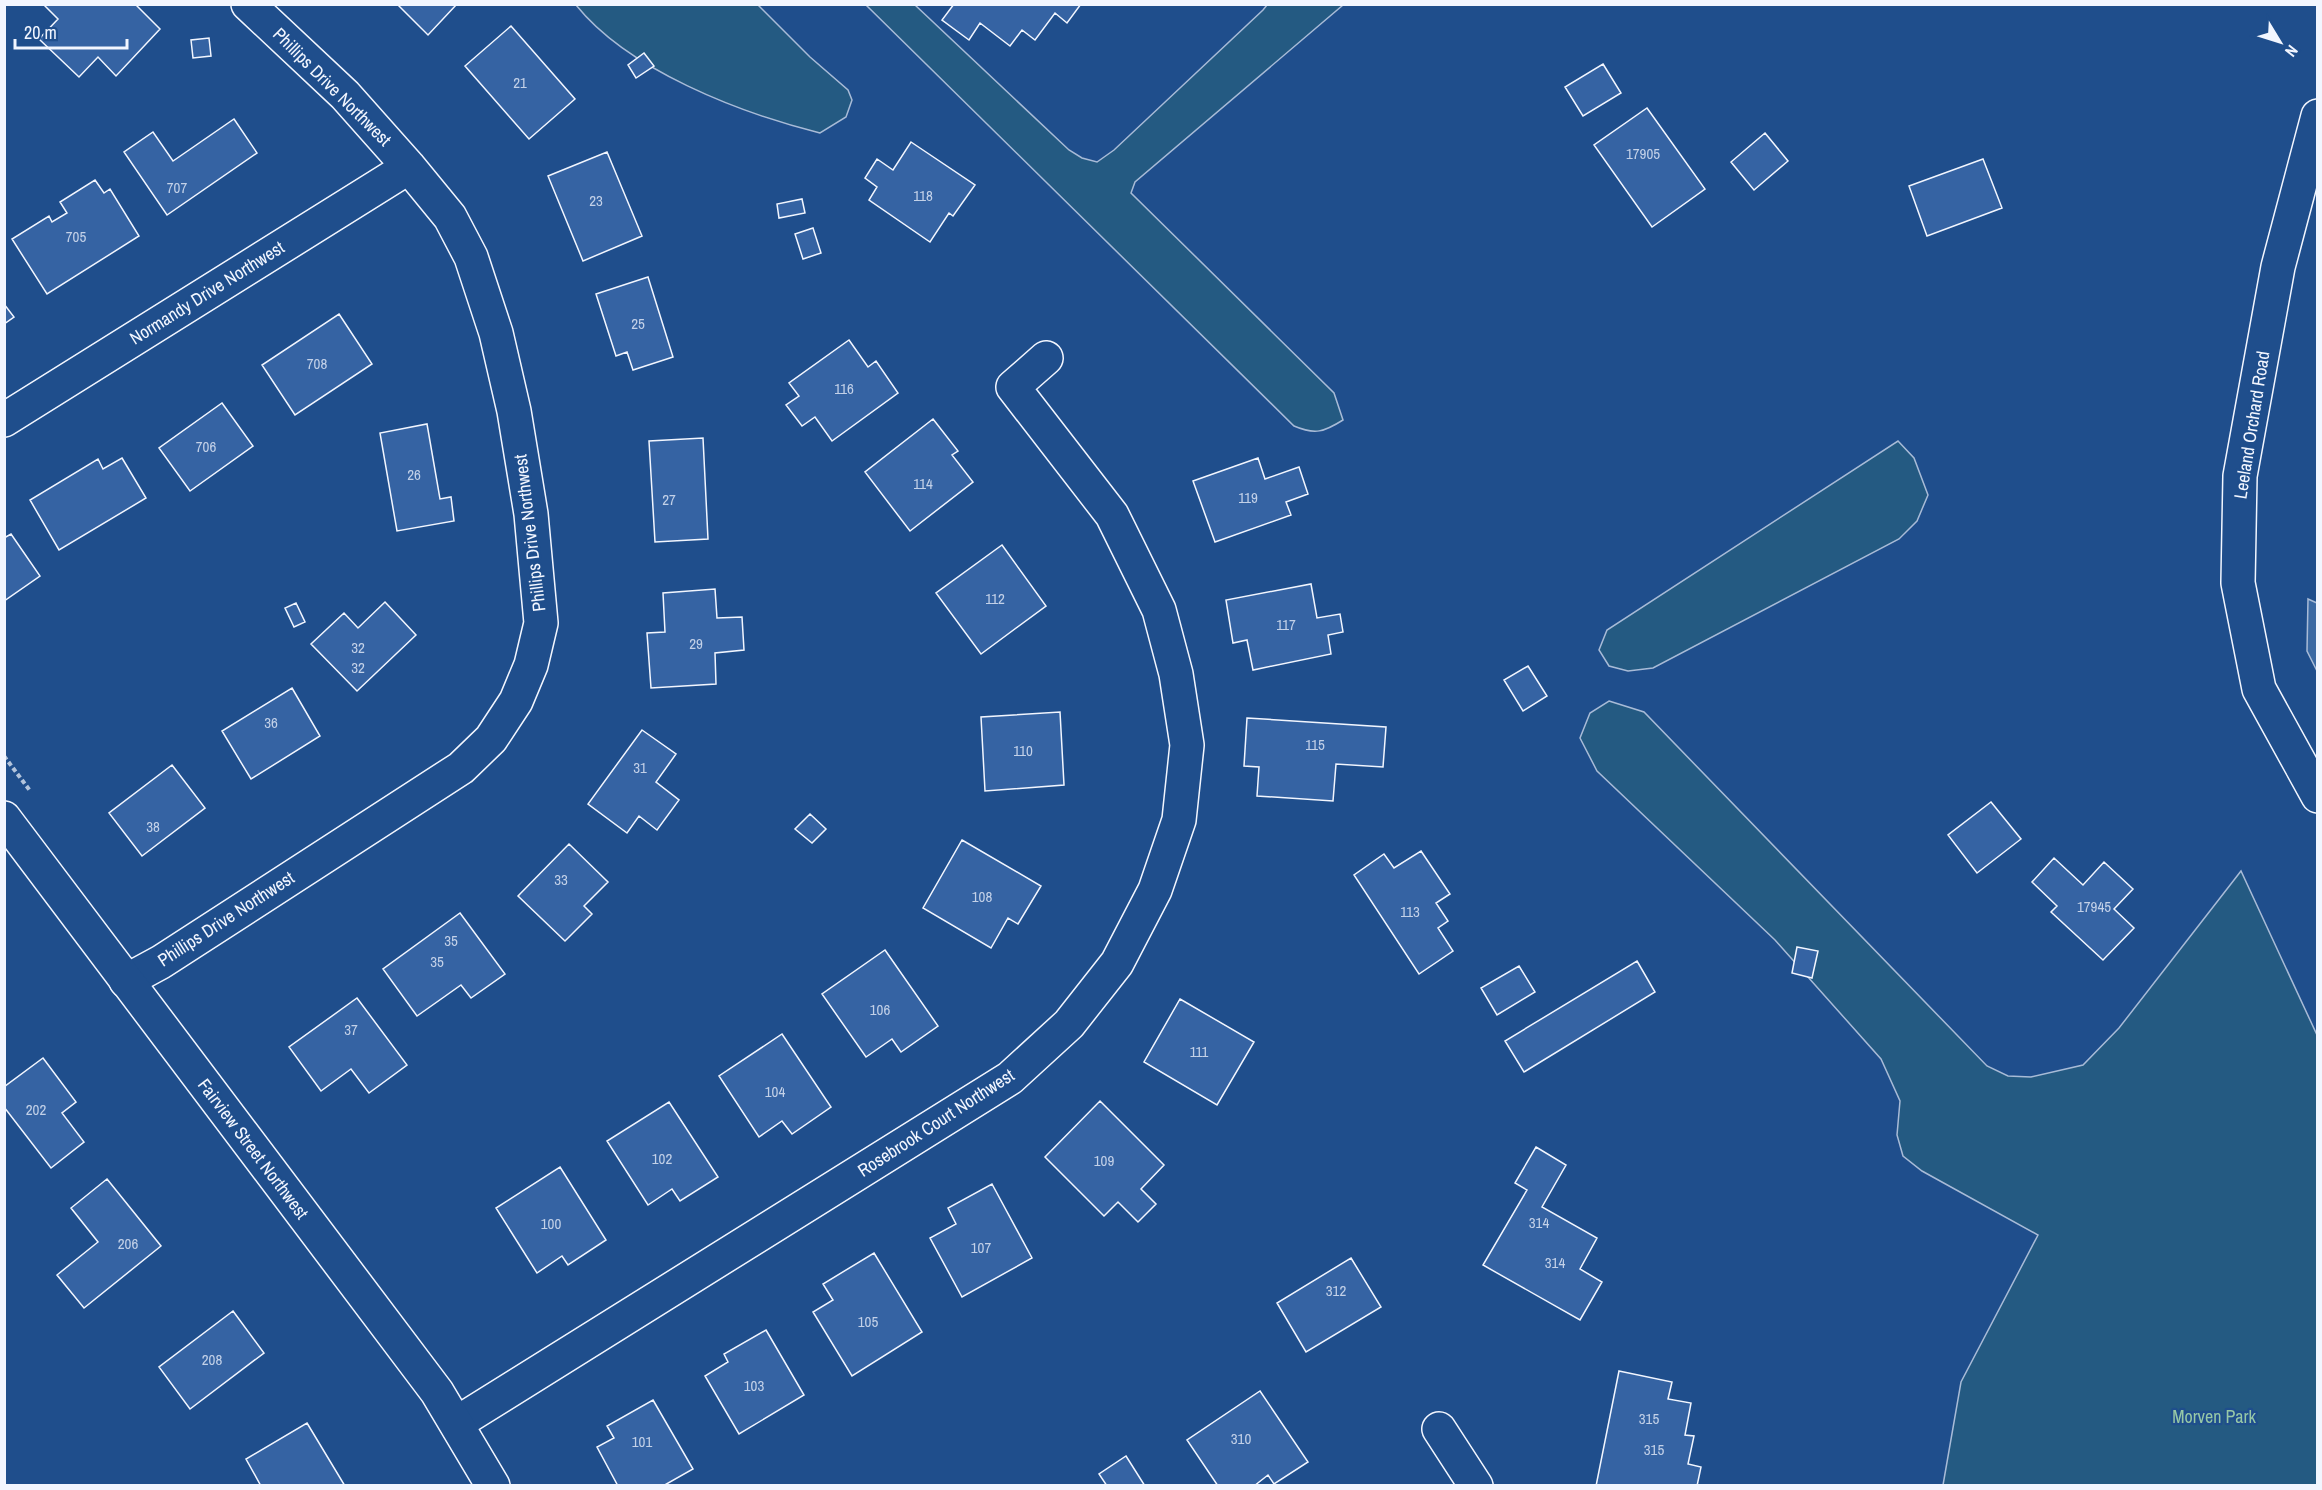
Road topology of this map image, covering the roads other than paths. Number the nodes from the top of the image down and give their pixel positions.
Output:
1 (248, 4) edge
2 (2318, 116) edge
3 (409, 167) junction
4 (1047, 358) dead end
5 (4, 420) edge
6 (2318, 796) edge
7 (4, 819) edge
8 (126, 981) junction
9 (457, 1423) junction
10 (1439, 1429) dead end
11 (493, 1485) edge
12 (1476, 1485) edge

1 - 3 street, Phillips Drive Northwest
2 - 6 street, Leeland Orchard Road
3 - 5 street, Normandy Drive Northwest
3 - 8 street, Phillips Drive Northwest
4 - 9 street, Rosebrook Court Northwest
7 - 8 street, Fairview Street Northwest
8 - 9 street, Fairview Street Northwest
9 - 11 street, Fairview Street Northwest
10 - 12 street

